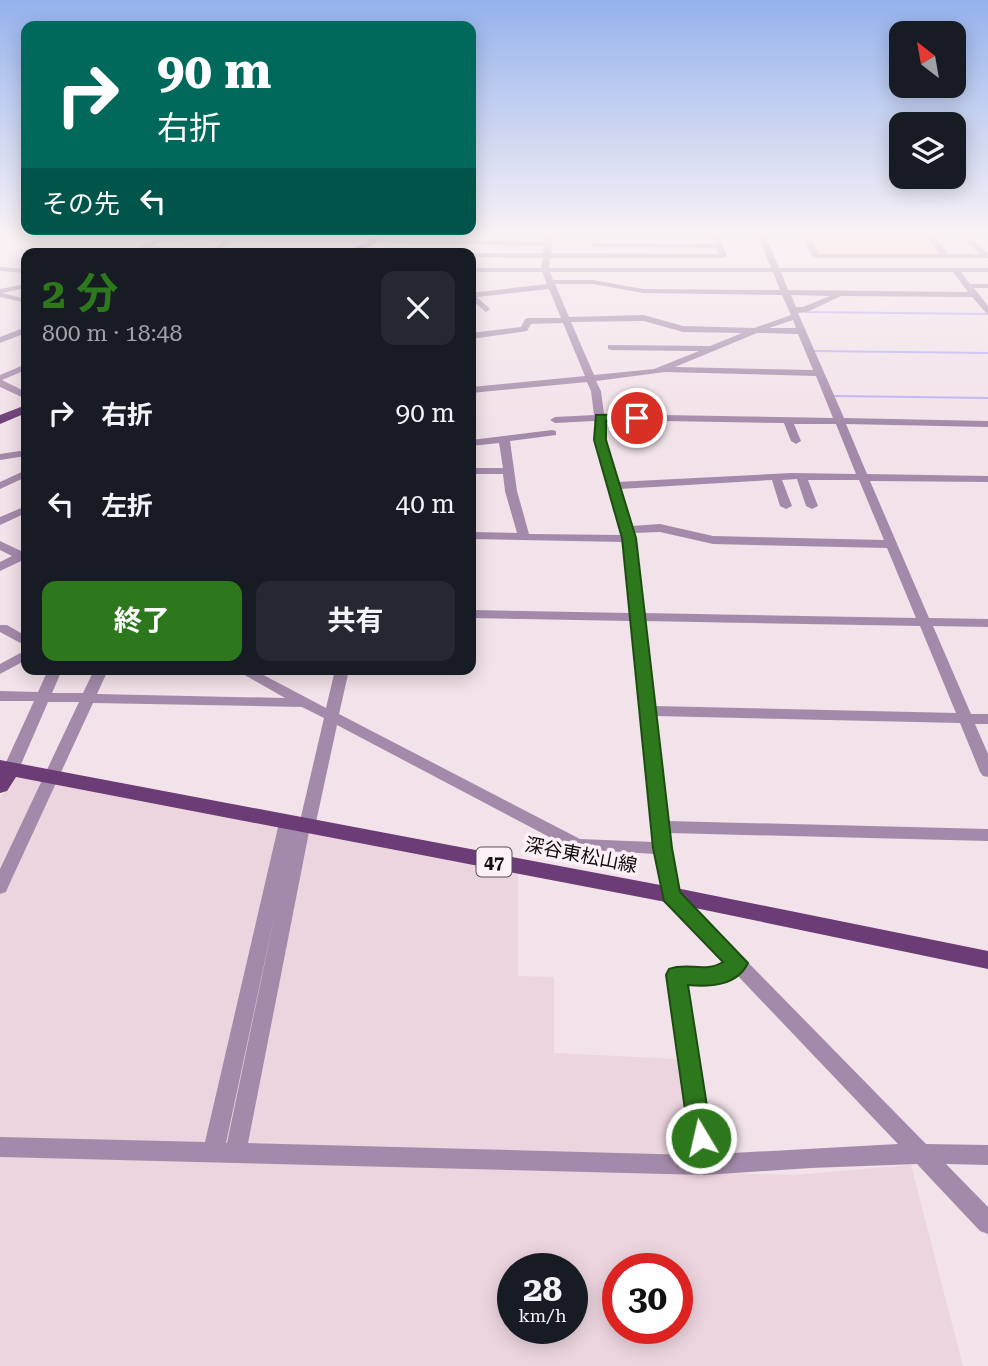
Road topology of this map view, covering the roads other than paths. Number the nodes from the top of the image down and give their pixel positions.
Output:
1 (557, 299) edge
2 (787, 299) edge
3 (831, 299) edge
4 (953, 299) edge
5 (476, 300) edge
6 (982, 300) edge
7 (486, 309) dead end
8 (988, 312) edge
9 (793, 314) junction
10 (567, 319) junction
11 (683, 328) junction
12 (756, 330) junction
13 (800, 331) junction
14 (21, 332) edge
15 (476, 335) edge
16 (0, 340) edge
17 (611, 347) dead end
18 (639, 348) junction
19 (713, 349) junction
20 (21, 369) edge
21 (663, 370) junction
22 (817, 373) junction
23 (0, 378) edge
24 (590, 378) junction
25 (0, 383) edge
26 (476, 389) edge
27 (21, 394) edge
28 (714, 406) dead end
29 (21, 411) edge
30 (600, 419) junction
31 (718, 419) junction
32 (0, 420) edge
33 (555, 420) dead end
34 (788, 420) junction
35 (838, 421) junction
36 (988, 424) edge
37 (552, 433) dead end
38 (504, 438) junction
39 (476, 442) edge
40 (796, 442) dead end
41 (21, 454) edge
42 (0, 457) edge
43 (476, 471) edge
44 (509, 471) junction
45 (21, 476) edge
46 (776, 477) junction
47 (802, 477) junction
48 (862, 477) junction
49 (988, 479) edge
50 (0, 486) edge
51 (613, 486) junction
52 (786, 506) dead end
53 (812, 506) dead end
54 (21, 512) edge
55 (0, 522) edge
56 (628, 534) junction
57 (476, 536) edge
58 (524, 536) junction
59 (890, 544) junction
60 (0, 545) edge
61 (21, 555) edge
62 (21, 557) edge
63 (0, 567) edge
64 (476, 614) edge
65 (637, 617) junction
66 (924, 622) junction
67 (988, 623) edge
68 (2, 628) dead end
69 (21, 639) edge
70 (6, 659) edge
71 (0, 670) edge
72 (53, 675) edge
73 (99, 675) edge
74 (252, 675) edge
75 (341, 675) edge
76 (0, 696) edge
77 (43, 698) junction
78 (88, 698) junction
79 (305, 703) junction
80 (648, 711) junction
81 (331, 716) junction
82 (966, 719) junction
83 (988, 719) edge
84 (988, 772) edge
85 (4, 774) edge
86 (53, 777) junction
87 (299, 826) junction
88 (660, 827) junction
89 (988, 835) edge
90 (662, 848) junction
91 (0, 887) edge
92 (671, 895) junction
93 (988, 960) edge
94 (738, 963) junction
95 (0, 1147) edge
96 (213, 1153) junction
97 (918, 1153) junction
98 (235, 1154) junction
99 (988, 1155) edge
100 (705, 1165) junction
101 (988, 1223) edge

1 - 10 street
2 - 9 street
3 - 9 street
4 - 6 street
5 - 7 street
6 - 8 street
9 - 12 street
9 - 13 street
10 - 11 street
10 - 15 street
10 - 24 street
11 - 12 street
11 - 18 street
12 - 13 street
12 - 19 street
13 - 22 street
14 - 16 street
17 - 18 street
18 - 19 street
19 - 21 street
20 - 23 street
21 - 22 street
21 - 24 street
22 - 35 street
24 - 26 street
24 - 30 street
25 - 27 street
28 - 31 street
29 - 32 main road
30 - 31 street
30 - 33 street
30 - 51 street
31 - 34 street
34 - 35 street
34 - 40 street
35 - 36 street
35 - 48 street
37 - 38 street
38 - 39 street
38 - 44 street
41 - 42 street
43 - 44 street
44 - 58 street
45 - 50 street
46 - 47 street
46 - 51 street
46 - 52 street
47 - 48 street
47 - 53 street
48 - 49 street
48 - 59 street
51 - 56 street
54 - 55 street
56 - 58 street
56 - 59 street
56 - 65 street
57 - 58 street
59 - 66 street
60 - 61 street
62 - 63 street
64 - 65 street
65 - 66 street
65 - 80 street
66 - 67 street
66 - 82 street
68 - 69 street
70 - 71 street
72 - 77 street
73 - 78 street
74 - 79 street
75 - 81 street
76 - 77 street
77 - 78 street
77 - 85 street
78 - 79 street
78 - 86 street
79 - 81 street
80 - 82 street
80 - 88 street
81 - 87 street
81 - 90 street
82 - 83 street
82 - 84 street
85 - 86 main road, 深谷東松山線 / 47
86 - 87 main road, 深谷東松山線 / 47
86 - 91 street
87 - 92 main road, 深谷東松山線 / 47
87 - 96 street
87 - 98 street
88 - 89 street
88 - 90 street
90 - 92 street
92 - 93 main road, 深谷東松山線 / 47
92 - 94 street
94 - 97 street
94 - 100 street
95 - 96 street
96 - 98 street
97 - 99 street
97 - 100 street
97 - 101 street
98 - 100 street

